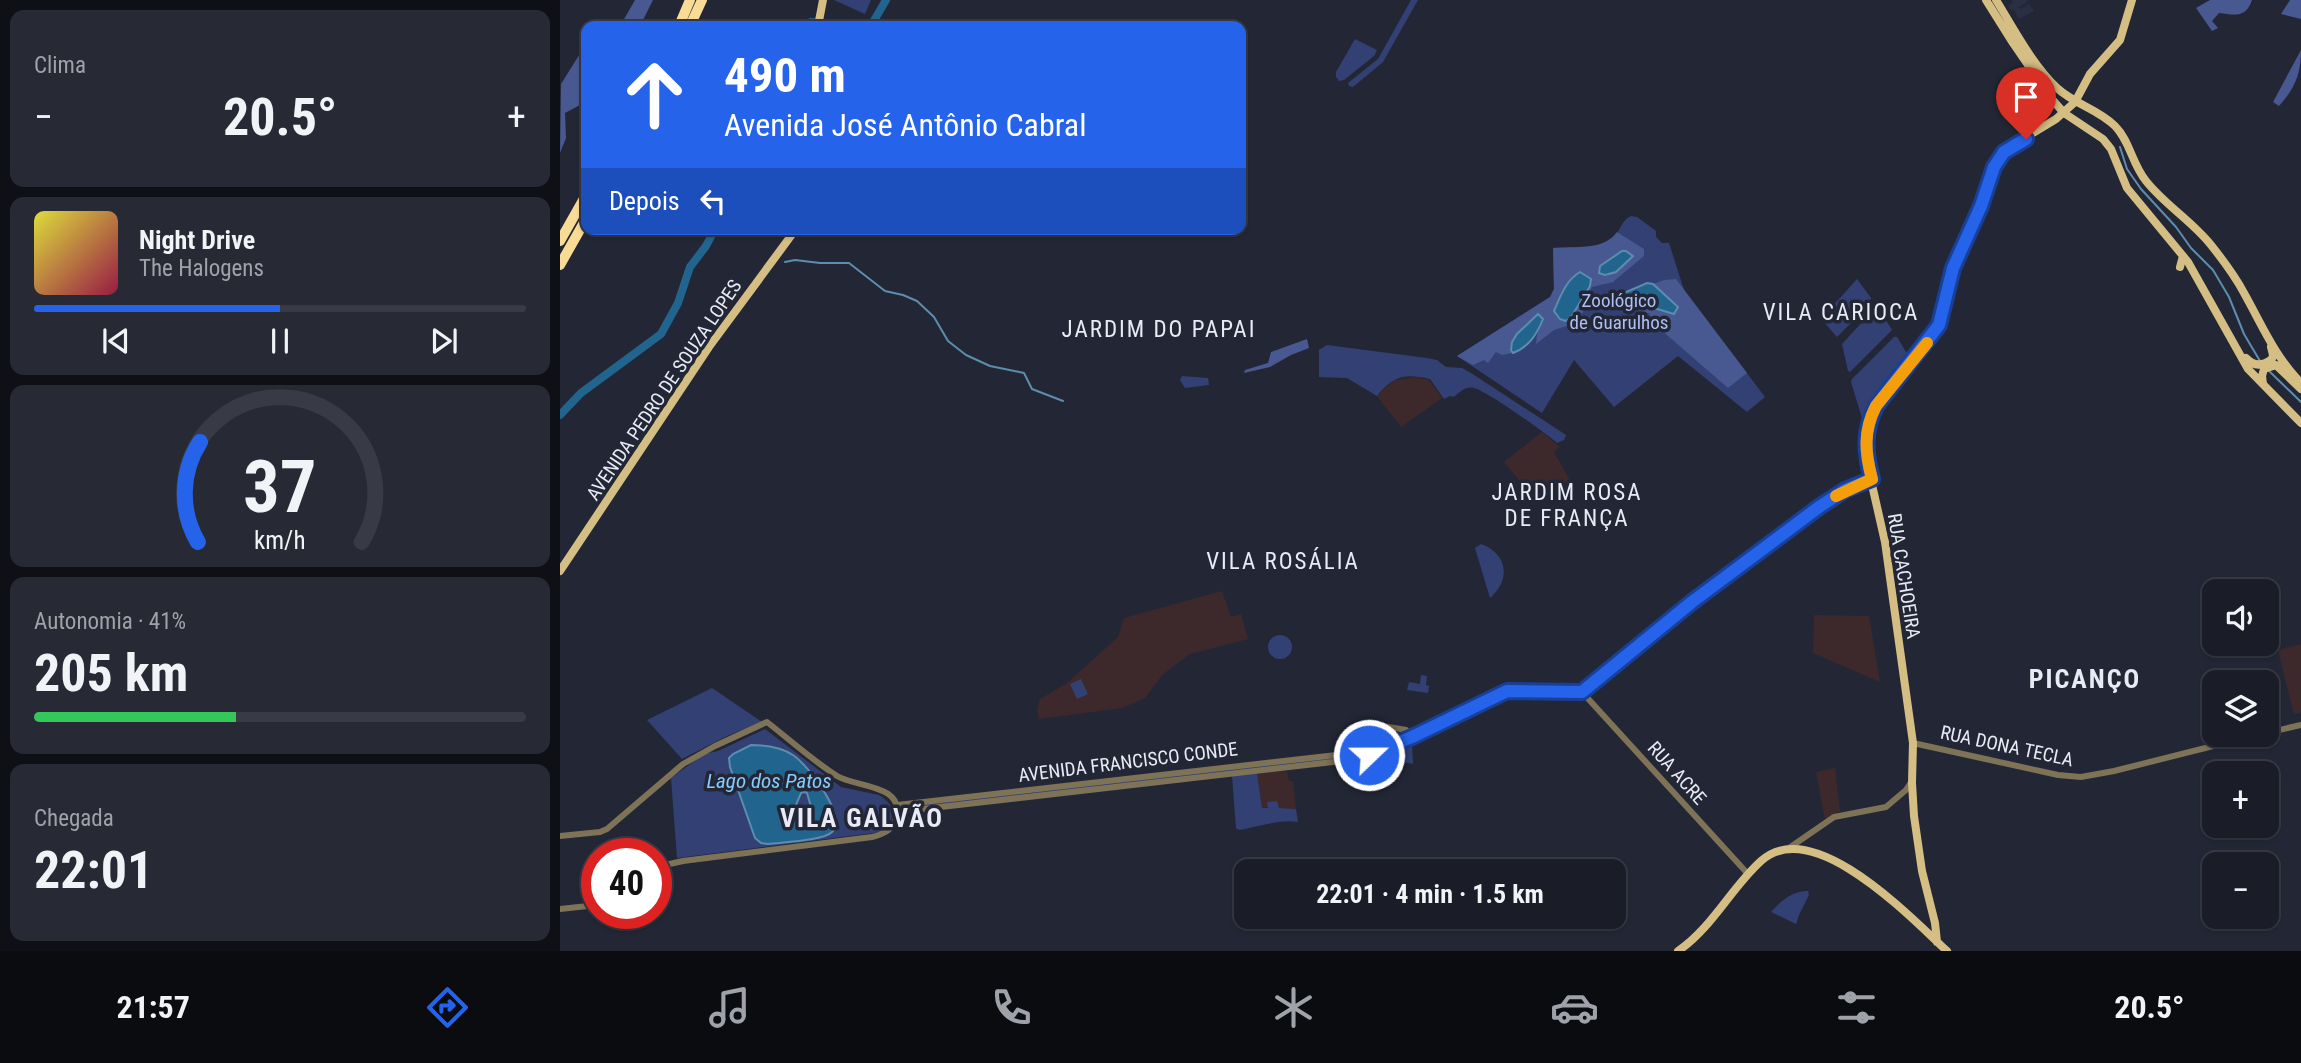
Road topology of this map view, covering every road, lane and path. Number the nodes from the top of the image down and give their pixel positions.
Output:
1 (691, 0) edge
2 (702, 0) edge
3 (823, 0) edge
4 (1986, 0) edge
5 (1996, 0) edge
6 (2132, 0) edge
7 (681, 21) edge
8 (692, 21) edge
9 (819, 21) edge
10 (2050, 97) junction
11 (2075, 102) junction
12 (2064, 113) junction
13 (2056, 119) junction
14 (2111, 122) junction
15 (2110, 140) junction
16 (581, 204) edge
17 (581, 228) edge
18 (792, 235) edge
19 (560, 241) edge
20 (2183, 256) junction
21 (560, 265) edge
22 (2180, 267) dead end
23 (2268, 340) junction
24 (2235, 345) junction
25 (2301, 383) edge
26 (2264, 386) junction
27 (2301, 389) edge
28 (2301, 423) edge
29 (1872, 479) junction
30 (560, 571) edge
31 (1582, 692) junction
32 (1436, 726) junction
33 (2301, 726) edge
34 (1406, 730) junction
35 (2279, 730) edge
36 (1412, 737) junction
37 (1913, 743) junction
38 (2209, 747) edge
39 (1365, 754) junction
40 (1912, 781) junction
41 (901, 808) junction
42 (1811, 832) junction
43 (560, 836) edge
44 (1789, 848) junction
45 (1803, 849) junction
46 (672, 863) edge
47 (1748, 874) junction
48 (581, 907) edge
49 (560, 909) edge
50 (1931, 911) junction
51 (1925, 931) junction
52 (1937, 942) junction
53 (1678, 951) edge
54 (1947, 951) edge

1 - 7 highway
2 - 8 highway
3 - 9 main road
4 - 10 main road
5 - 11 main road
6 - 11 main road, RUA CACHOEIRA
10 - 12 main road
10 - 13 main road
11 - 12 main road, RUA CACHOEIRA
11 - 14 main road
12 - 13 main road, RUA CACHOEIRA
12 - 14 main road
12 - 15 main road
13 - 29 main road, RUA CACHOEIRA
14 - 15 main road
14 - 23 main road
15 - 20 main road
16 - 19 highway
17 - 21 highway
18 - 30 main road, AVENIDA PEDRO DE SOUZA LOPES
20 - 22 main road
20 - 24 main road
23 - 24 main road
23 - 25 main road
24 - 26 main road
26 - 27 main road
26 - 28 main road
29 - 31 street
29 - 37 main road, RUA CACHOEIRA
31 - 32 street, AVENIDA FRANCISCO CONDE
31 - 47 street, RUA ACRE
32 - 34 street
32 - 36 street, AVENIDA FRANCISCO CONDE
33 - 35 street
34 - 36 street
34 - 39 street
36 - 39 street, AVENIDA FRANCISCO CONDE
37 - 38 street, RUA DONA TECLA
37 - 40 main road, RUA CACHOEIRA
39 - 41 street, AVENIDA FRANCISCO CONDE
40 - 42 street
40 - 50 main road, RUA CACHOEIRA
41 - 43 street
41 - 46 street
42 - 44 street
42 - 45 street
44 - 45 main road
44 - 47 main road
45 - 51 main road
47 - 53 main road
48 - 49 street
50 - 51 main road, RUA CACHOEIRA
50 - 52 main road, RUA CACHOEIRA
51 - 52 main road
52 - 54 main road

